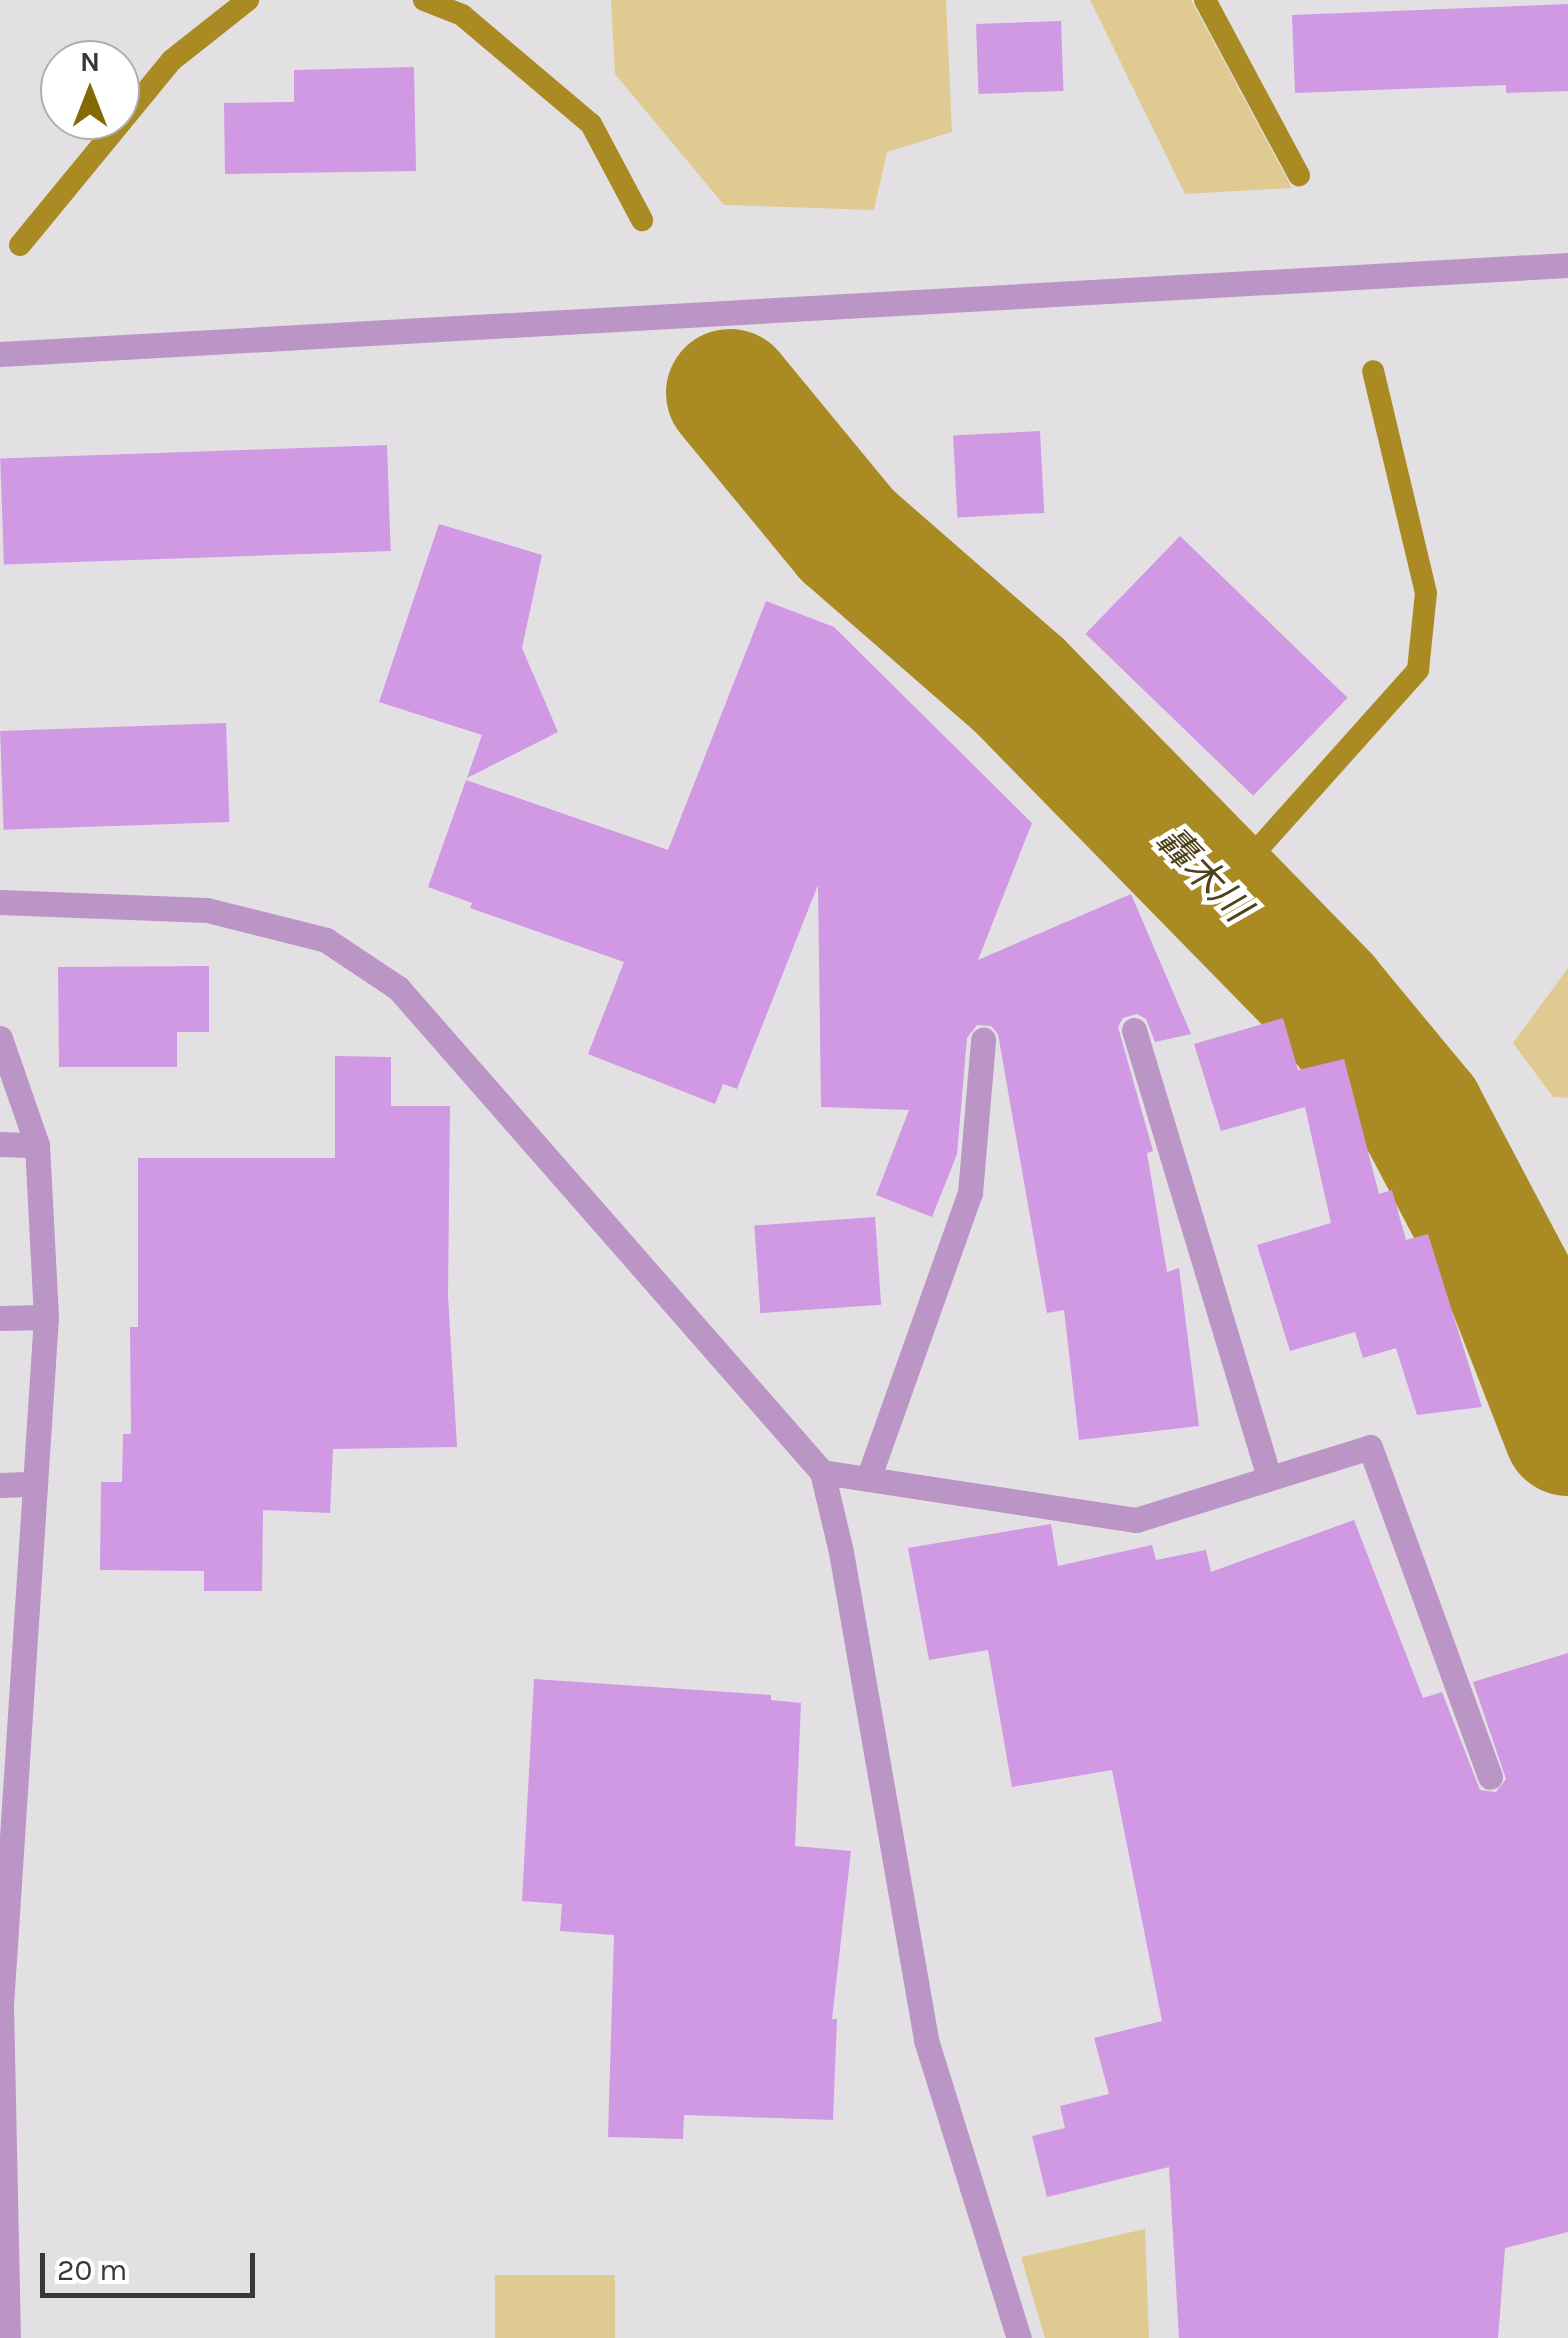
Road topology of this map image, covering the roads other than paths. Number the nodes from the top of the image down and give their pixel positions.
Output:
1 (1568, 264) edge
2 (0, 354) edge
3 (0, 902) edge
4 (1134, 1030) dead end
5 (0, 1038) edge
6 (982, 1040) dead end
7 (0, 1144) edge
8 (37, 1145) junction
9 (46, 1316) junction
10 (0, 1318) edge
11 (822, 1472) junction
12 (1269, 1478) junction
13 (868, 1480) junction
14 (0, 1484) edge
15 (34, 1484) junction
16 (10, 1724) edge
17 (1490, 1776) dead end
18 (8, 2338) edge
19 (1019, 2338) edge

1 - 2 street
3 - 11 street
4 - 12 street
5 - 8 street
6 - 13 street
7 - 8 street
8 - 9 street
9 - 10 street
9 - 15 street
11 - 13 street
11 - 19 street
12 - 13 street
12 - 17 street
14 - 15 street
15 - 16 street
16 - 18 street

